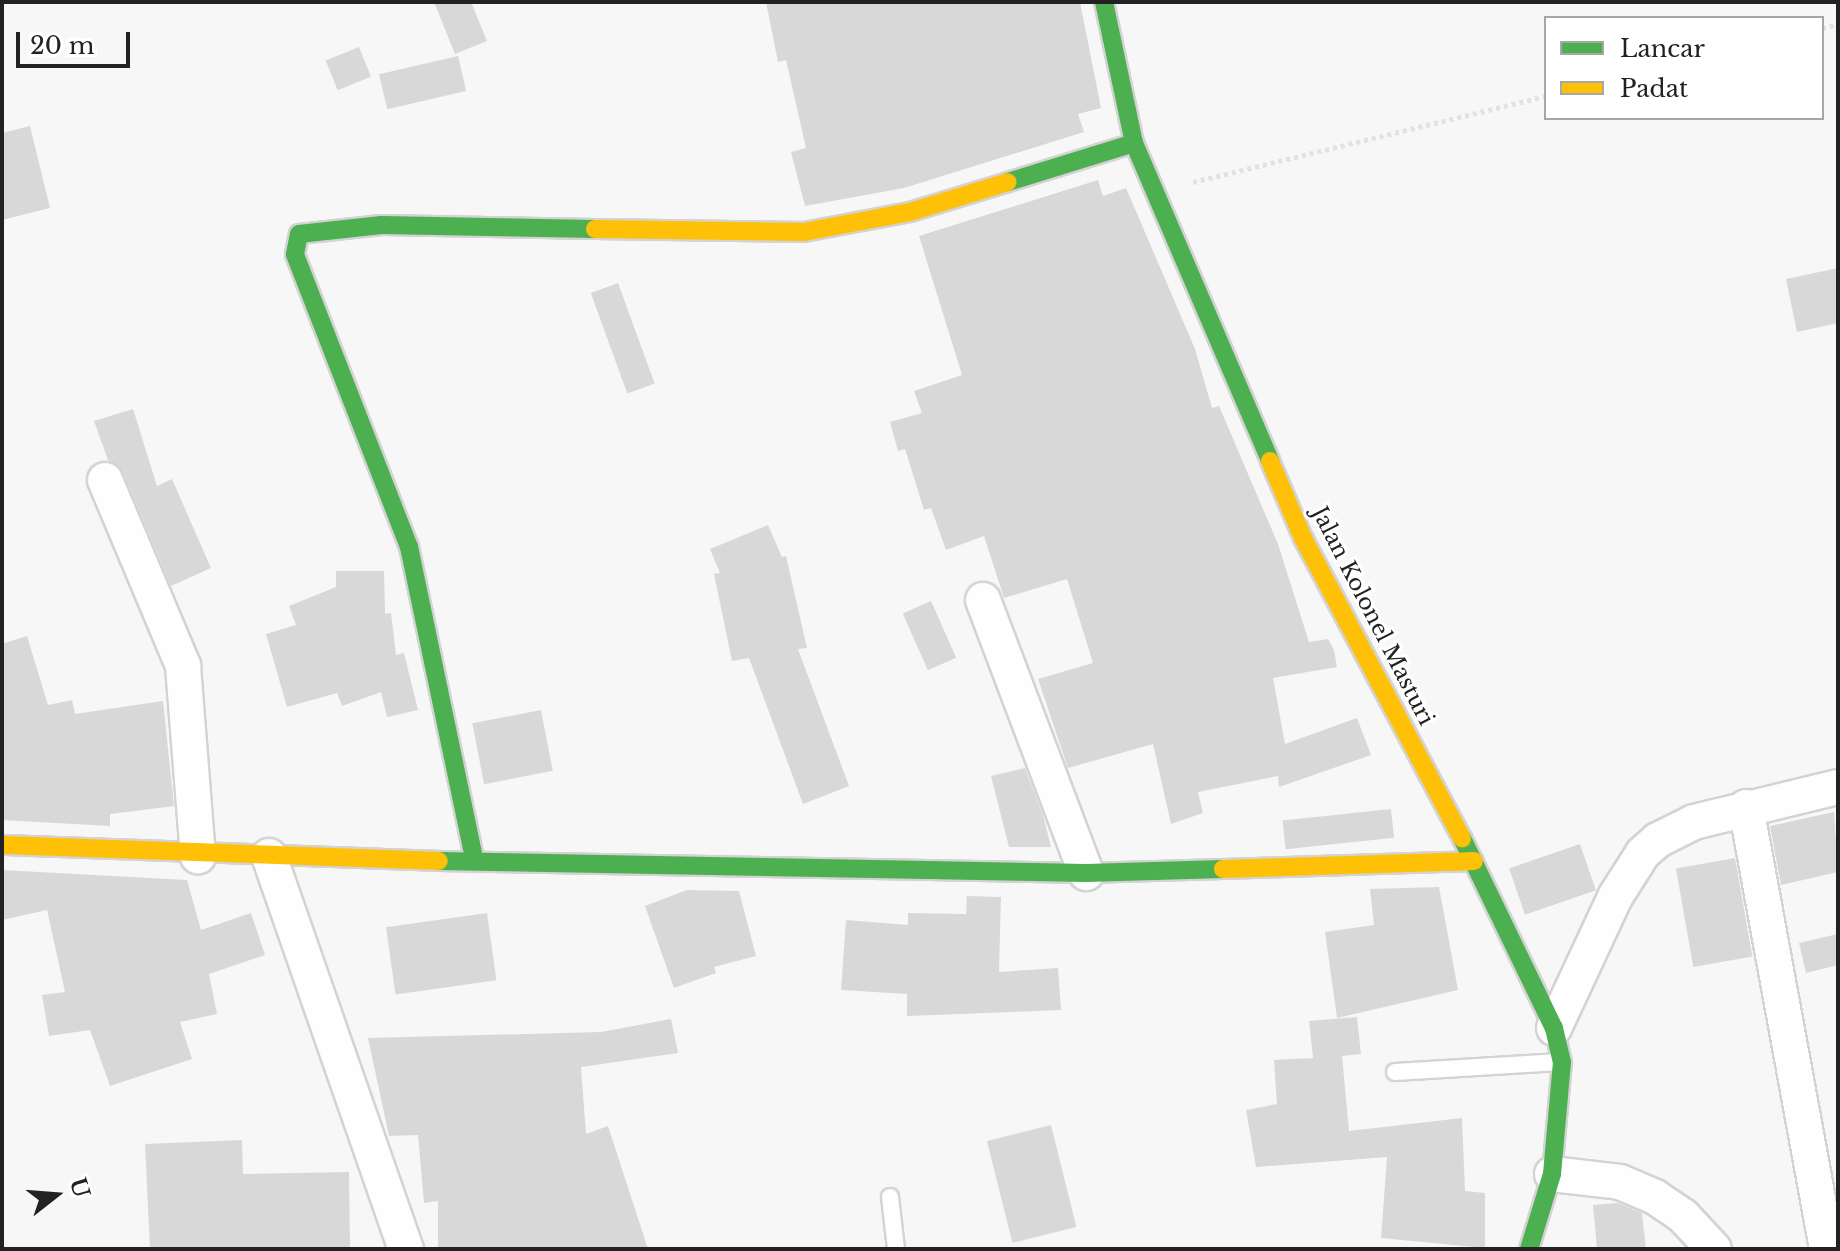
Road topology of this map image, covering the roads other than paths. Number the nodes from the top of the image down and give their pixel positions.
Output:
1 (1104, 2) edge
2 (1134, 143) junction
3 (105, 480) dead end
4 (983, 600) dead end
5 (1838, 787) edge
6 (1746, 807) junction
7 (2, 845) edge
8 (198, 856) junction
9 (269, 856) junction
10 (474, 858) junction
11 (1474, 861) junction
12 (1086, 873) junction
13 (1554, 1028) junction
14 (1562, 1062) junction
15 (1395, 1072) dead end
16 (1552, 1174) junction
17 (890, 1197) dead end
18 (406, 1249) edge
19 (896, 1249) edge
20 (1529, 1249) edge
21 (1714, 1249) edge
22 (1827, 1249) edge

1 - 2 street, Jalan Kolonel Masturi
2 - 10 street
2 - 11 street, Jalan Kolonel Masturi
3 - 8 street
4 - 12 street
5 - 6 street
6 - 13 street
6 - 22 street
7 - 8 street
8 - 9 street
9 - 10 street
9 - 18 street
10 - 12 street
11 - 12 street
11 - 13 street, Jalan Kolonel Masturi
13 - 14 street, Jalan Kolonel Masturi
14 - 15 lane
14 - 16 street, Jalan Kolonel Masturi
16 - 20 street, Jalan Kolonel Masturi
16 - 21 street
17 - 19 lane

